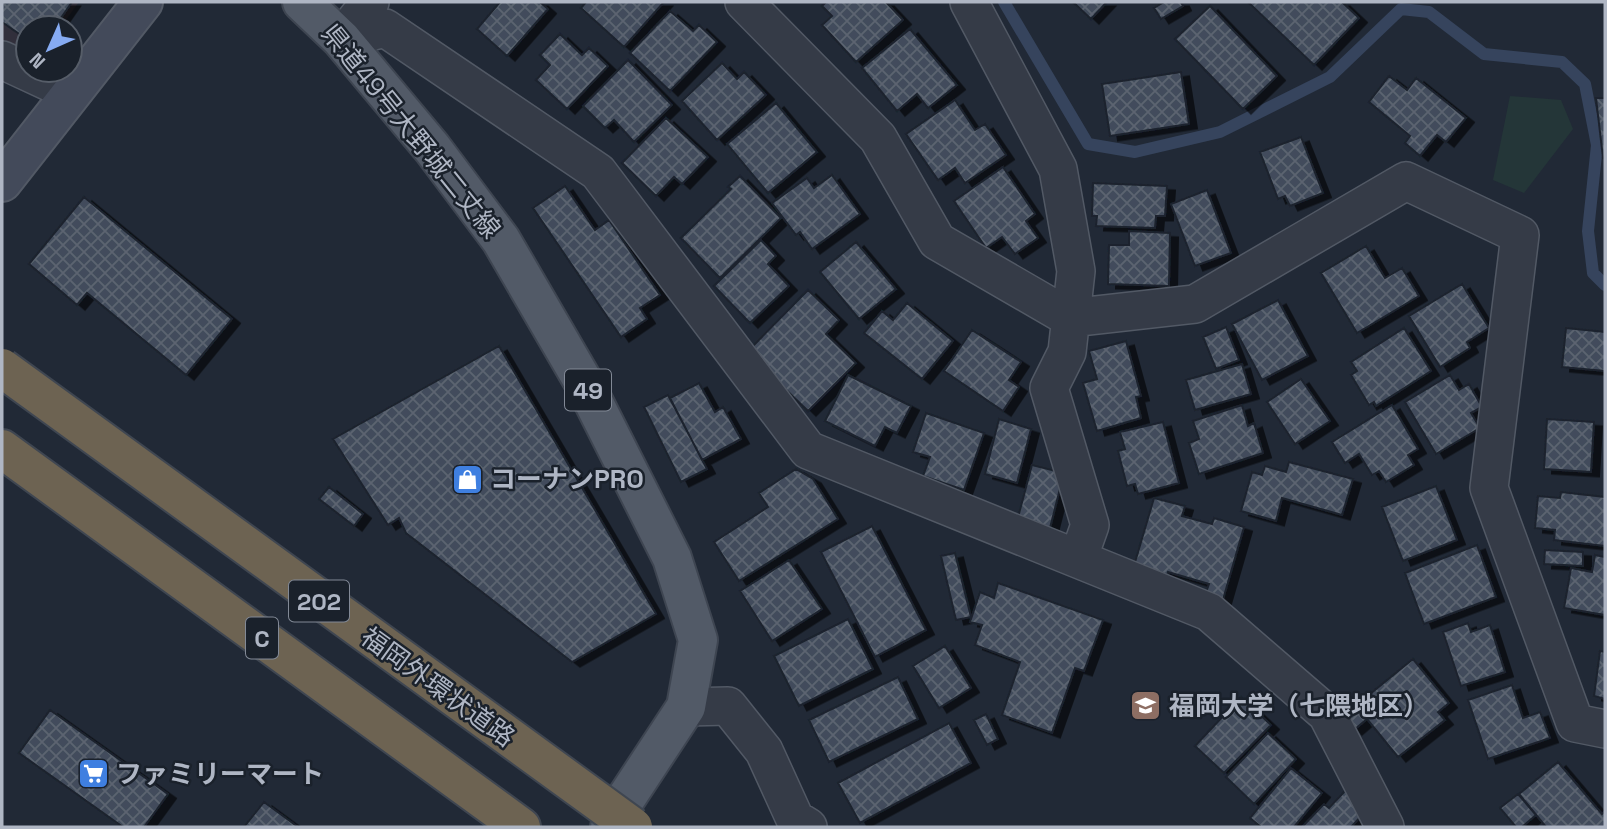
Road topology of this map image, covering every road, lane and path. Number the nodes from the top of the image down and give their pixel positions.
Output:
1 (143, 2) edge
2 (302, 2) edge
3 (370, 2) edge
4 (744, 2) edge
5 (969, 2) edge
6 (341, 38) junction
7 (2, 60) edge
8 (71, 92) junction
9 (2, 181) edge
10 (1070, 318) junction
11 (2, 368) edge
12 (2, 374) edge
13 (2, 449) edge
14 (2, 479) edge
15 (1078, 559) junction
16 (685, 707) junction
17 (1605, 729) edge
18 (624, 824) edge
19 (477, 827) edge
20 (521, 827) edge
21 (808, 827) edge
22 (1385, 827) edge

1 - 8 street
2 - 6 main road, 県道49号大野城二丈線 / 49
3 - 6 street
4 - 10 street
5 - 10 street
6 - 15 street
6 - 16 main road, 県道49号大野城二丈線 / 49
7 - 8 street
8 - 9 street
10 - 15 street
10 - 17 street
11 - 18 highway, C, bridge
12 - 18 highway, 福岡外環状道路 / 202
13 - 20 highway, C
14 - 19 highway
15 - 22 street
16 - 18 main road, 県道49号大野城二丈線 / 49
16 - 21 street

